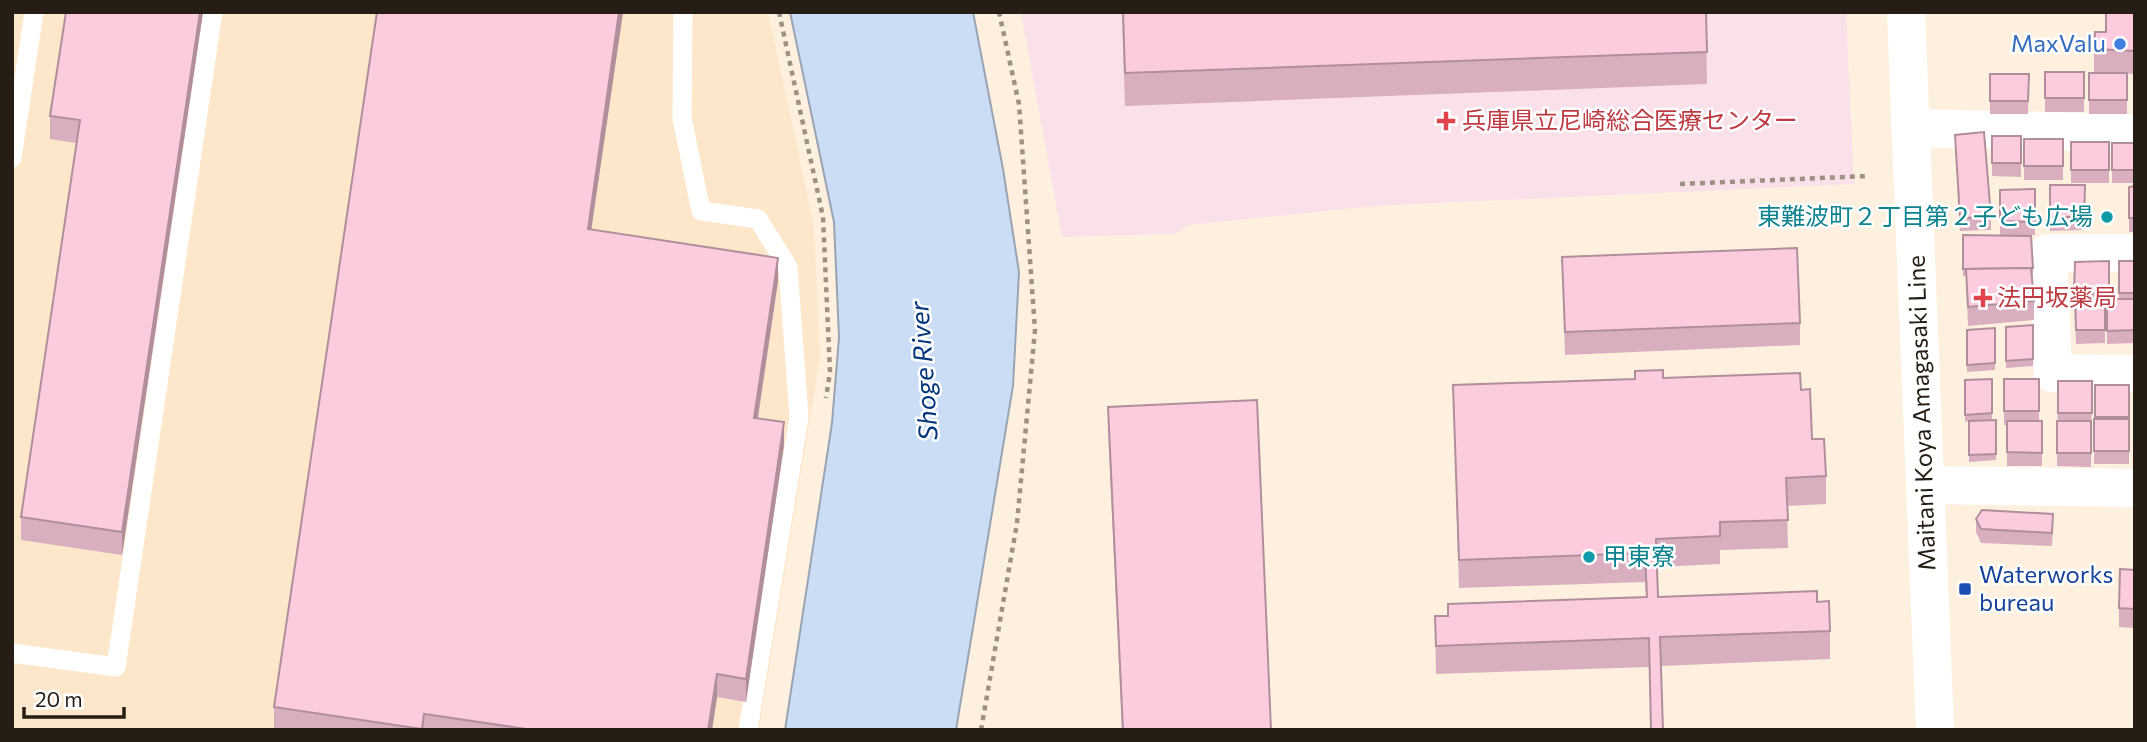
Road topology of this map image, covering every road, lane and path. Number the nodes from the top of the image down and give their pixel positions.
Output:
1 (34, 12) edge
2 (213, 12) edge
3 (683, 12) edge
4 (999, 12) edge
5 (1906, 12) edge
6 (18, 85) edge
7 (1910, 128) junction
8 (2135, 133) edge
9 (12, 158) edge
10 (1868, 176) dead end
11 (1681, 184) dead end
12 (2135, 253) edge
13 (2135, 374) edge
14 (1926, 485) junction
15 (2135, 488) edge
16 (12, 653) edge
17 (748, 730) edge
18 (981, 730) edge
19 (1935, 730) edge

1 - 6 lane
2 - 16 lane
3 - 17 lane
4 - 18 path
5 - 7 street, Maitani Koya Amagasaki Line
6 - 9 lane
7 - 8 street
7 - 14 street, Maitani Koya Amagasaki Line
10 - 11 path
12 - 13 street
14 - 15 street
14 - 19 street, Maitani Koya Amagasaki Line

